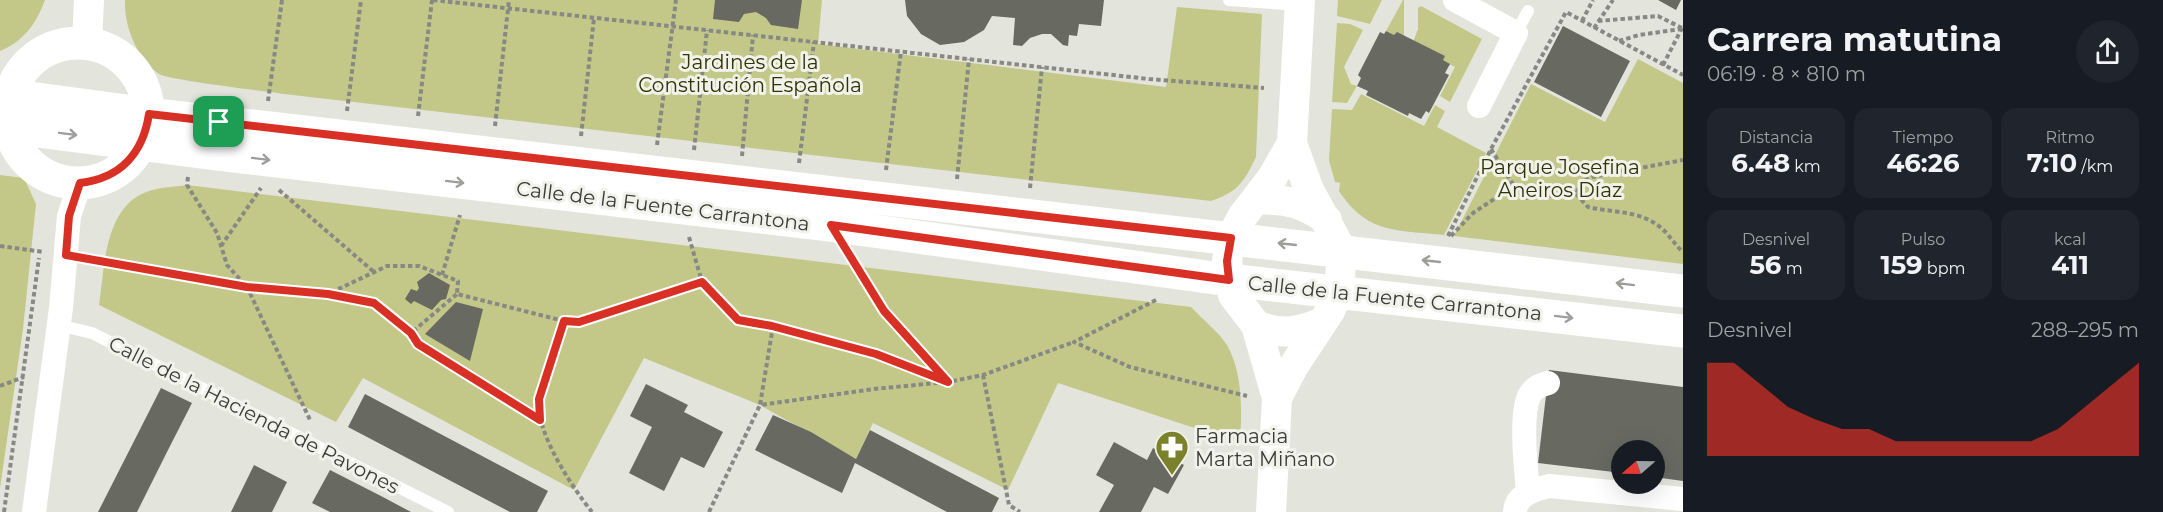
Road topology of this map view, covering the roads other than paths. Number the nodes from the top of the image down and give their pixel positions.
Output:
1 (89, 0) edge
2 (1229, 0) edge
3 (1455, 0) edge
4 (1300, 3) edge
5 (1528, 11) dead end
6 (1516, 33) junction
7 (87, 43) junction
8 (1479, 106) dead end
9 (5, 110) edge
10 (145, 129) junction
11 (1292, 143) junction
12 (80, 183) junction
13 (1255, 200) junction
14 (1327, 220) junction
15 (1231, 238) junction
16 (1342, 251) junction
17 (1229, 280) junction
18 (1339, 291) junction
19 (1683, 291) edge
20 (1320, 323) junction
21 (58, 325) junction
22 (1256, 325) junction
23 (1683, 331) edge
24 (1548, 383) dead end
25 (1277, 398) junction
26 (1683, 499) edge
27 (1521, 502) edge
28 (34, 512) edge
29 (448, 512) edge
30 (1271, 512) edge

1 - 7 street
2 - 4 lane
3 - 6 street
4 - 11 street
5 - 6 lane
6 - 8 street
7 - 9 main road
7 - 10 main road
9 - 10 main road, Calle de la Fuente Carrantona
9 - 12 main road
10 - 12 main road
10 - 15 main road, Calle de la Fuente Carrantona
10 -> 17 main road, Calle de la Fuente Carrantona
11 - 13 street
11 - 14 street
12 - 21 street
13 - 14 street
13 - 15 street
14 - 16 street
16 -> 15 main road, Calle de la Fuente Carrantona
15 - 17 street
16 - 18 street
19 -> 16 main road, Calle de la Fuente Carrantona
17 - 18 main road, Calle de la Fuente Carrantona
17 - 22 street
18 - 20 street
18 -> 23 main road, Calle de la Fuente Carrantona
20 - 22 street, Calle de la Fuente Carrantona
20 - 25 street
21 - 28 street
21 - 29 lane, Calle de la Hacienda de Pavones
22 - 25 street
24 - 27 street
25 - 30 street
26 - 27 street

